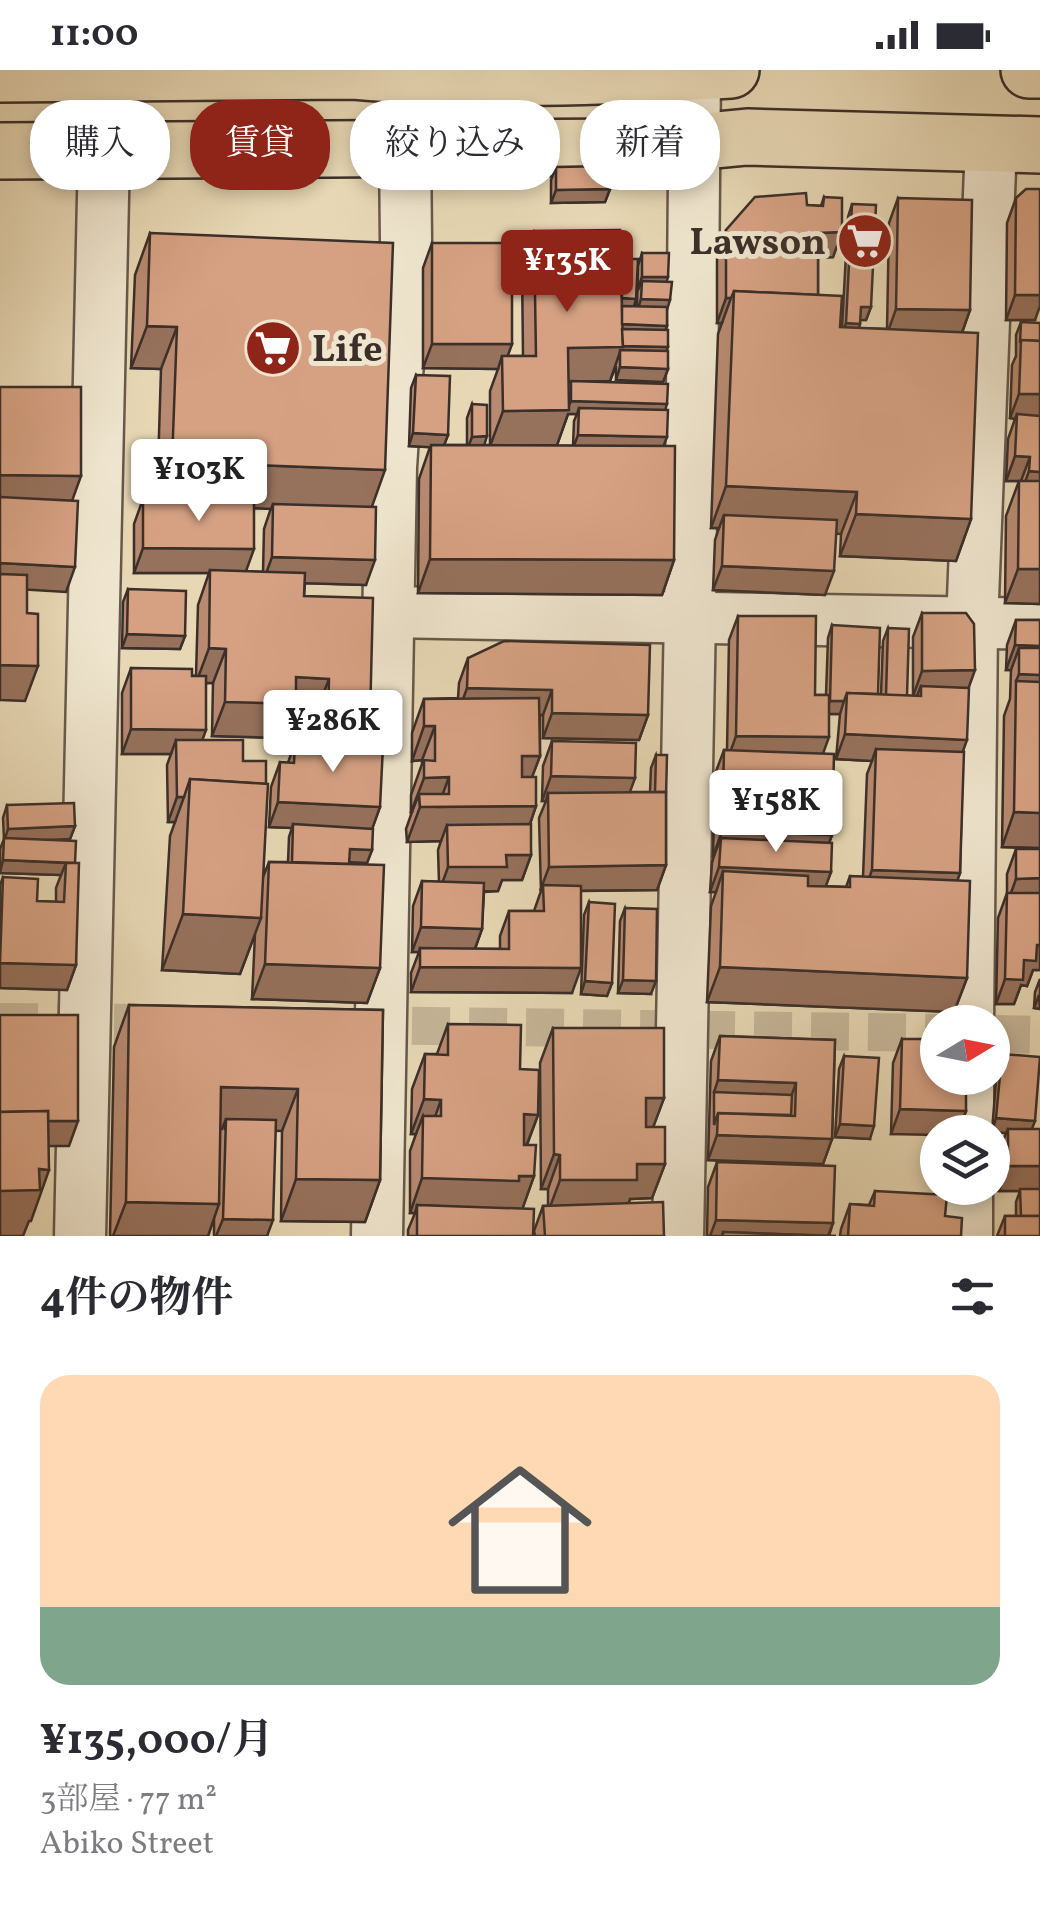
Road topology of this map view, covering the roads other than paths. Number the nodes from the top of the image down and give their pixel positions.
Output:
1 (1029, 70) edge
2 (1040, 70) edge
3 (102, 71) edge
4 (708, 71) edge
5 (403, 73) edge
6 (0, 74) edge
7 (702, 100) edge
8 (720, 140) edge
9 (1015, 145) edge
10 (350, 149) edge
11 (0, 151) edge
12 (30, 151) edge
13 (170, 151) edge
14 (103, 190) edge
15 (405, 190) edge
16 (691, 190) edge
17 (388, 612) junction
18 (690, 615) junction
19 (972, 624) junction
20 (1040, 624) edge
21 (968, 1005) edge
22 (968, 1205) edge
23 (80, 1236) edge
24 (378, 1236) edge
25 (678, 1236) edge
26 (967, 1236) edge

1 - 2 main road
3 - 5 main road
3 - 6 main road
4 - 5 main road
4 - 7 street
8 - 9 main road
9 - 19 street
10 - 13 main road
11 - 12 main road
14 - 23 street
15 - 17 street
16 - 18 street
17 - 18 street
17 - 24 street
18 - 19 street
18 - 25 street
19 - 20 street
19 - 21 street
22 - 26 street

